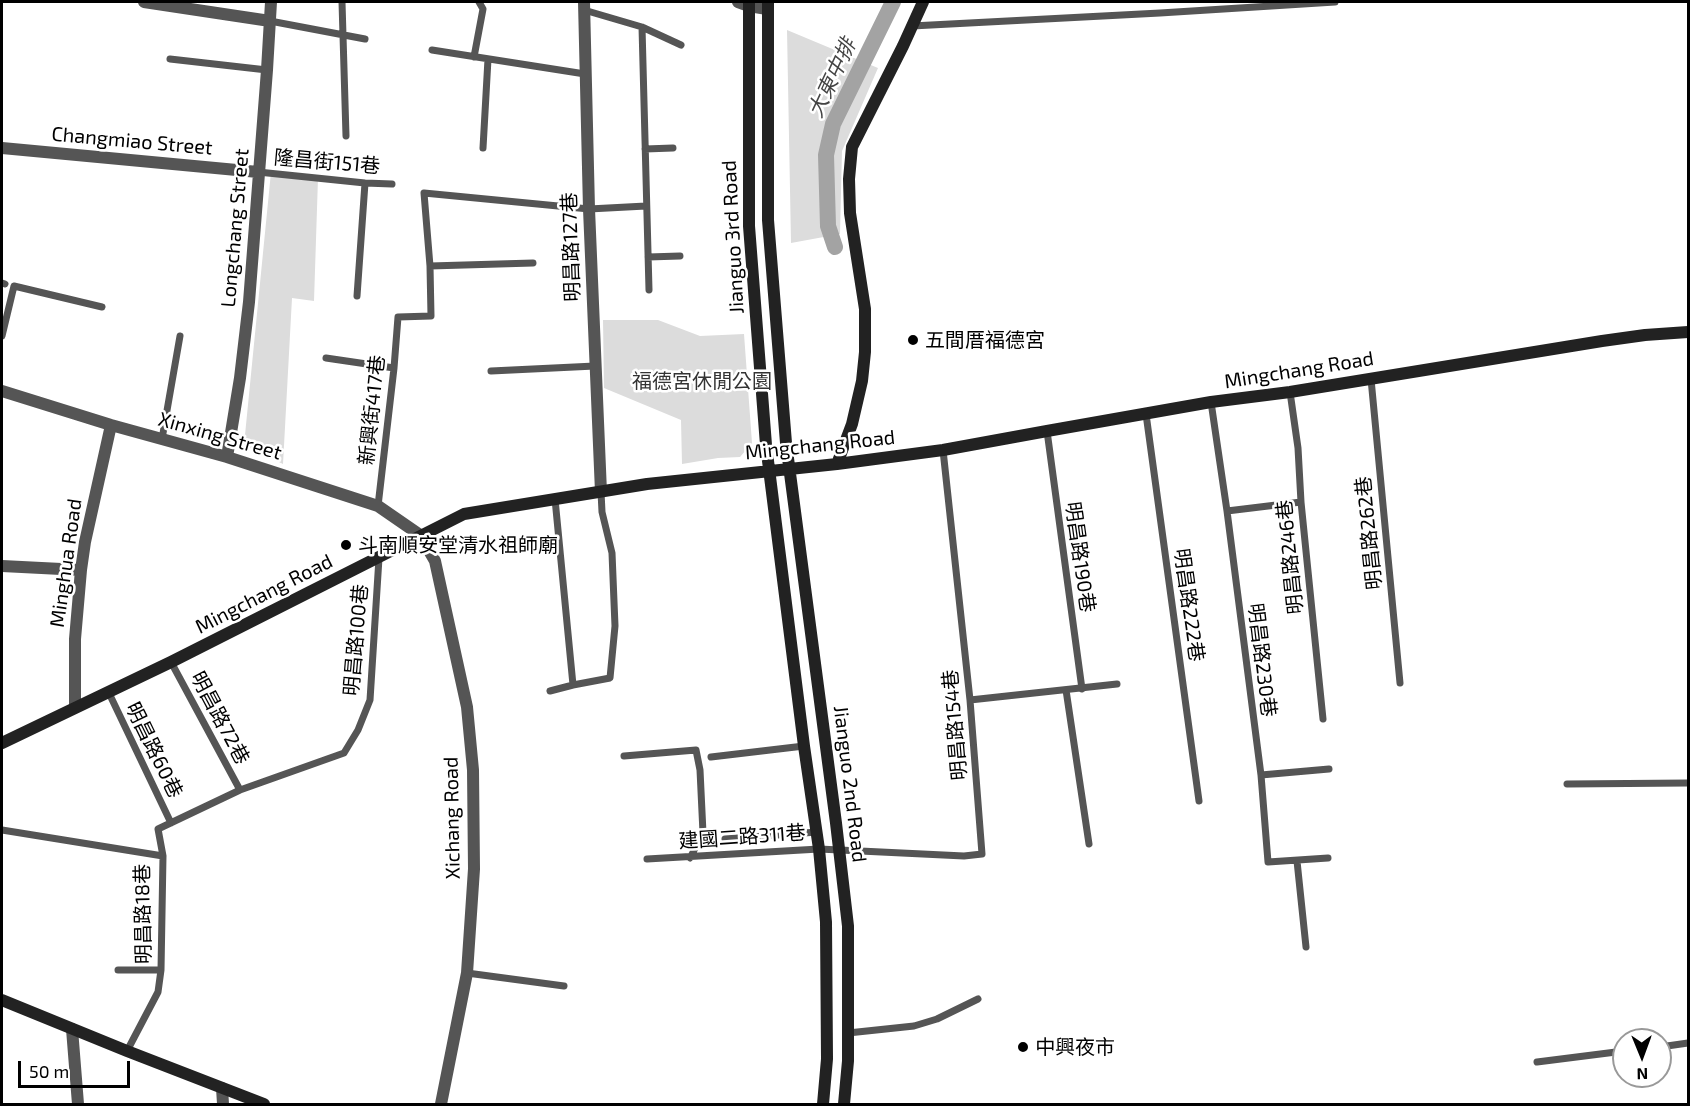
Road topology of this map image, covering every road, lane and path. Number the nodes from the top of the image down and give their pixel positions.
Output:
1 (144, 2) edge
2 (271, 2) edge
3 (342, 2) edge
4 (479, 2) edge
5 (922, 2) edge
6 (1335, 2) edge
7 (745, 3) edge
8 (767, 5) edge
9 (584, 6) edge
10 (270, 21) junction
11 (912, 26) junction
12 (642, 27) junction
13 (343, 34) junction
14 (365, 39) dead end
15 (681, 45) dead end
16 (432, 50) dead end
17 (474, 57) junction
18 (170, 59) dead end
19 (488, 59) junction
20 (267, 70) junction
21 (585, 74) junction
22 (346, 136) dead end
23 (2, 148) edge
24 (483, 148) dead end
25 (673, 148) dead end
26 (645, 149) junction
27 (258, 172) junction
28 (365, 183) junction
29 (392, 184) dead end
30 (646, 206) junction
31 (589, 209) junction
32 (680, 256) dead end
33 (648, 257) junction
34 (533, 263) dead end
35 (430, 266) junction
36 (649, 290) dead end
37 (357, 296) dead end
38 (102, 307) dead end
39 (1689, 332) edge
40 (2, 336) edge
41 (180, 336) dead end
42 (326, 358) dead end
43 (595, 366) junction
44 (394, 368) junction
45 (491, 371) dead end
46 (1371, 379) junction
47 (2, 391) edge
48 (1290, 392) junction
49 (1211, 402) junction
50 (1146, 414) junction
51 (111, 425) junction
52 (1047, 431) junction
53 (162, 439) junction
54 (943, 450) junction
55 (227, 457) junction
56 (837, 464) junction
57 (789, 469) junction
58 (769, 471) junction
59 (601, 492) junction
60 (555, 499) junction
61 (1301, 502) junction
62 (378, 506) junction
63 (1227, 511) junction
64 (420, 535) junction
65 (379, 558) junction
66 (2, 566) edge
67 (81, 570) junction
68 (171, 662) junction
69 (1401, 683) dead end
70 (1117, 684) dead end
71 (573, 685) junction
72 (1082, 688) junction
73 (1066, 690) junction
74 (108, 691) junction
75 (550, 691) dead end
76 (970, 700) junction
77 (75, 707) junction
78 (1323, 719) dead end
79 (2, 743) edge
80 (804, 746) junction
81 (624, 756) dead end
82 (711, 757) dead end
83 (1329, 768) dead end
84 (1260, 775) junction
85 (1689, 783) edge
86 (1567, 784) dead end
87 (240, 790) junction
88 (1199, 801) dead end
89 (171, 823) junction
90 (2, 830) edge
91 (817, 832) junction
92 (725, 839) dead end
93 (1089, 844) dead end
94 (819, 849) junction
95 (839, 851) junction
96 (163, 856) junction
97 (690, 858) junction
98 (1328, 858) dead end
99 (647, 860) dead end
100 (1297, 861) junction
101 (1306, 947) dead end
102 (118, 970) dead end
103 (161, 970) junction
104 (467, 973) junction
105 (564, 986) dead end
106 (978, 999) dead end
107 (2, 1000) edge
108 (72, 1029) junction
109 (848, 1033) junction
110 (1689, 1043) edge
111 (1672, 1045) edge
112 (126, 1051) junction
113 (1612, 1053) edge
114 (1537, 1062) dead end
115 (222, 1088) junction
116 (78, 1104) edge
117 (223, 1104) edge
118 (264, 1104) edge
119 (441, 1104) edge
120 (822, 1104) edge
121 (844, 1104) edge

1 - 10 street
2 - 10 street, Longchang Street
3 - 13 lane
4 - 17 lane
5 - 11 street
6 - 11 lane
7 - 8 street
7 - 58 street, Jianguo 3rd Road
8 - 57 street, Jianguo 3rd Road
9 - 12 lane
9 - 21 street, 明昌路127巷
10 - 13 lane
10 - 20 street, Longchang Street
11 - 56 street
12 - 15 lane
12 - 26 lane
13 - 14 lane
13 - 22 lane
16 - 17 lane
17 - 19 lane
18 - 20 lane
19 - 21 lane
19 - 24 lane
20 - 27 street, Longchang Street
21 - 31 street, 明昌路127巷
23 - 27 street, Changmiao Street
25 - 26 lane
26 - 30 lane
27 - 28 lane, 隆昌街151巷
27 - 55 street, Longchang Street
28 - 29 lane, 隆昌街151巷
28 - 37 lane
30 - 31 lane
30 - 33 lane
31 - 35 lane
31 - 43 street, 明昌路127巷
32 - 33 lane
33 - 36 lane
34 - 35 lane
35 - 44 lane, 新興街417巷
38 - 40 lane
39 - 46 street, Mingchang Road
41 - 53 lane
42 - 44 lane
43 - 45 lane
43 - 59 street, 明昌路127巷
44 - 62 lane, 新興街417巷
46 - 48 street, Mingchang Road
46 - 69 lane, 明昌路262巷
47 - 51 street, Xinxing Street
48 - 49 street, Mingchang Road
48 - 61 lane, 明昌路246巷
49 - 50 street, Mingchang Road
49 - 63 lane, 明昌路230巷
50 - 52 street, Mingchang Road
50 - 88 lane, 明昌路222巷
51 - 53 street, Xinxing Street
51 - 67 street, Minghua Road
52 - 54 street, Mingchang Road
52 - 72 lane, 明昌路190巷
53 - 55 street, Xinxing Street
54 - 56 street, Mingchang Road
54 - 76 lane, 明昌路154巷
55 - 62 street, Xinxing Street
56 - 57 street, Mingchang Road
57 - 58 street, Mingchang Road
57 - 95 street, Jianguo 2nd Road
58 - 59 street, Mingchang Road
58 - 80 street, Jianguo 2nd Road
59 - 60 street, Mingchang Road
59 - 71 lane
60 - 64 street, Mingchang Road
60 - 71 lane
61 - 63 lane
61 - 78 lane, 明昌路246巷
62 - 64 street, Xinxing Street
63 - 84 lane, 明昌路230巷
64 - 65 street, Mingchang Road
64 - 104 street, Xichang Road
65 - 68 street, Mingchang Road
65 - 87 lane, 明昌路100巷
66 - 67 street
67 - 77 street, Minghua Road
68 - 74 street, Mingchang Road
68 - 87 lane, 明昌路72巷
70 - 72 lane
71 - 75 lane
72 - 73 lane
73 - 76 lane
73 - 93 lane
74 - 77 street, Mingchang Road
74 - 89 lane, 明昌路60巷
76 - 95 lane, 明昌路154巷
77 - 79 street, Mingchang Road
80 - 82 lane
80 - 91 street, Jianguo 2nd Road
81 - 97 lane
83 - 84 lane
84 - 100 lane, 明昌路230巷
85 - 86 lane
87 - 89 lane, 明昌路100巷
89 - 96 lane
90 - 96 lane, 明昌路18巷
91 - 92 lane
91 - 94 street, Jianguo 2nd Road
94 - 95 lane, 建國二路311巷
94 - 97 lane, 建國二路311巷
94 - 120 street, Jianguo 2nd Road
95 - 109 street, Jianguo 2nd Road
96 - 103 lane, 明昌路18巷
97 - 99 lane, 建國二路311巷
98 - 100 lane, 明昌路230巷
100 - 101 lane
102 - 103 lane
103 - 112 lane, 明昌路18巷
104 - 105 lane
104 - 119 street, Xichang Road
106 - 109 lane
107 - 108 street
108 - 112 street
108 - 116 street
109 - 121 street, Jianguo 2nd Road
110 - 111 lane
112 - 115 street
113 - 114 lane
115 - 117 street
115 - 118 street

